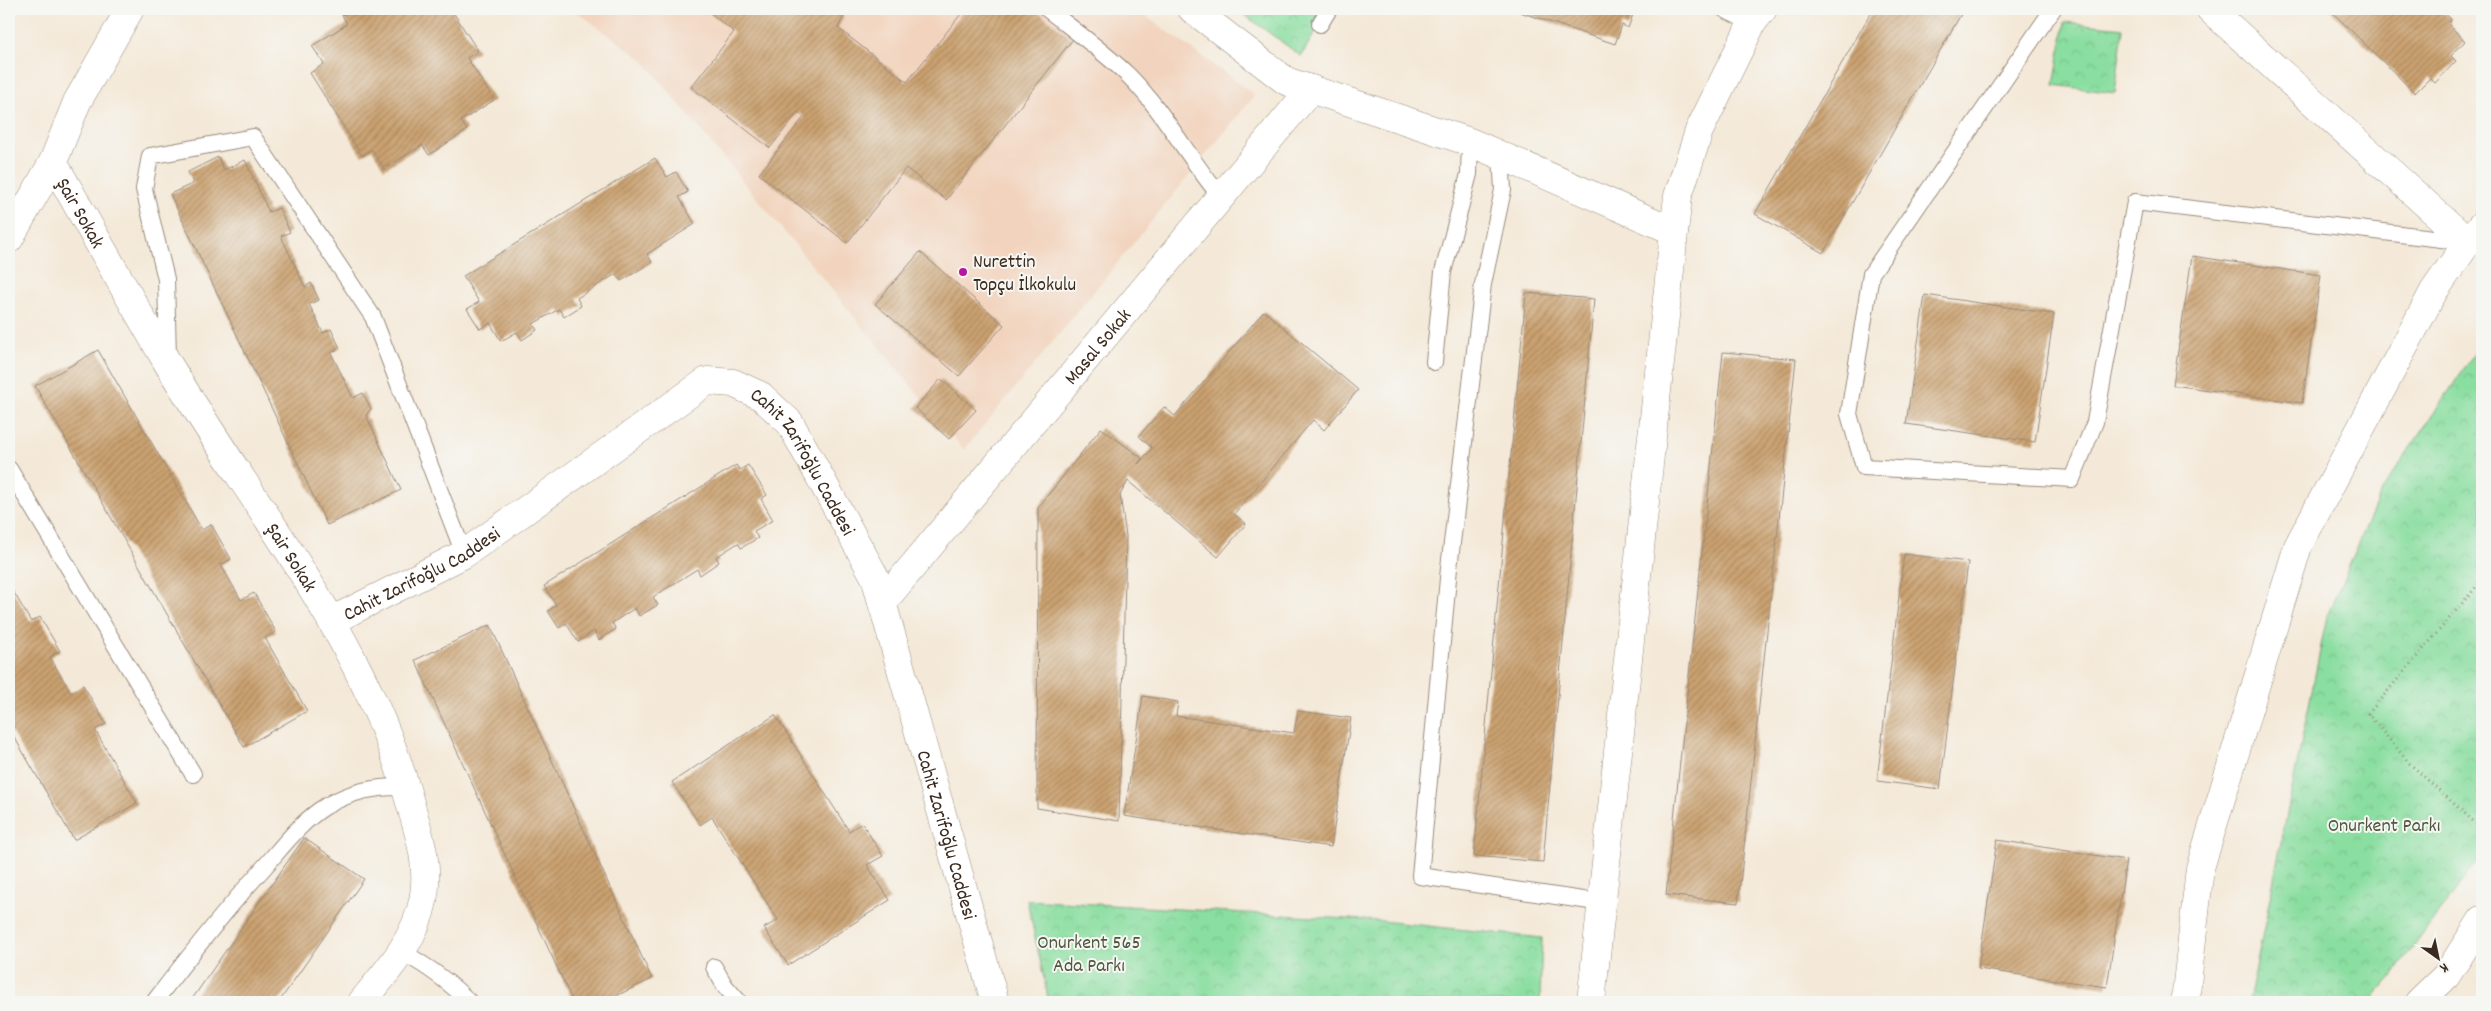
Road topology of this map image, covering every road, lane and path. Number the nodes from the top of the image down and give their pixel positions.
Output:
1 (130, 9) edge
2 (1047, 9) edge
3 (1192, 9) edge
4 (1328, 9) edge
5 (1724, 9) edge
6 (2053, 9) edge
7 (2210, 9) edge
8 (1758, 16) edge
9 (1320, 24) dead end
10 (1311, 89) junction
11 (1470, 142) junction
12 (1501, 155) junction
13 (53, 162) junction
14 (1221, 197) junction
15 (1674, 231) junction
16 (2475, 234) edge
17 (9, 239) edge
18 (1434, 362) dead end
19 (168, 363) junction
20 (9, 469) edge
21 (464, 554) junction
22 (2482, 580) edge
23 (882, 603) junction
24 (333, 620) junction
25 (193, 774) dead end
26 (406, 786) junction
27 (2482, 829) edge
28 (1603, 904) junction
29 (2482, 920) edge
30 (402, 952) junction
31 (714, 967) dead end
32 (154, 1002) edge
33 (362, 1002) edge
34 (469, 1002) edge
35 (739, 1002) edge
36 (995, 1002) edge
37 (1591, 1002) edge
38 (2184, 1002) edge
39 (2419, 1002) edge

1 - 13 street
2 - 14 lane
3 - 10 street
4 - 9 lane
5 - 8 lane
6 - 16 lane
7 - 16 street
8 - 15 street
10 - 11 street
10 - 14 street, Masal Sokak
11 - 12 street
11 - 18 lane
12 - 15 street
12 - 28 lane
13 - 17 street
13 - 19 street, Şair Sokak
14 - 23 street, Masal Sokak
15 - 28 street
16 - 38 street
19 - 21 lane
19 - 24 street, Şair Sokak
20 - 25 lane
21 - 23 street, Cahit Zarifoğlu Caddesi
21 - 24 street, Cahit Zarifoğlu Caddesi
22 - 27 path
23 - 36 street, Cahit Zarifoğlu Caddesi
24 - 26 street, Şair Sokak
26 - 30 street, Şair Sokak
26 - 32 lane
28 - 37 street
29 - 39 street
30 - 33 street, Şair Sokak
30 - 34 lane
31 - 35 lane

